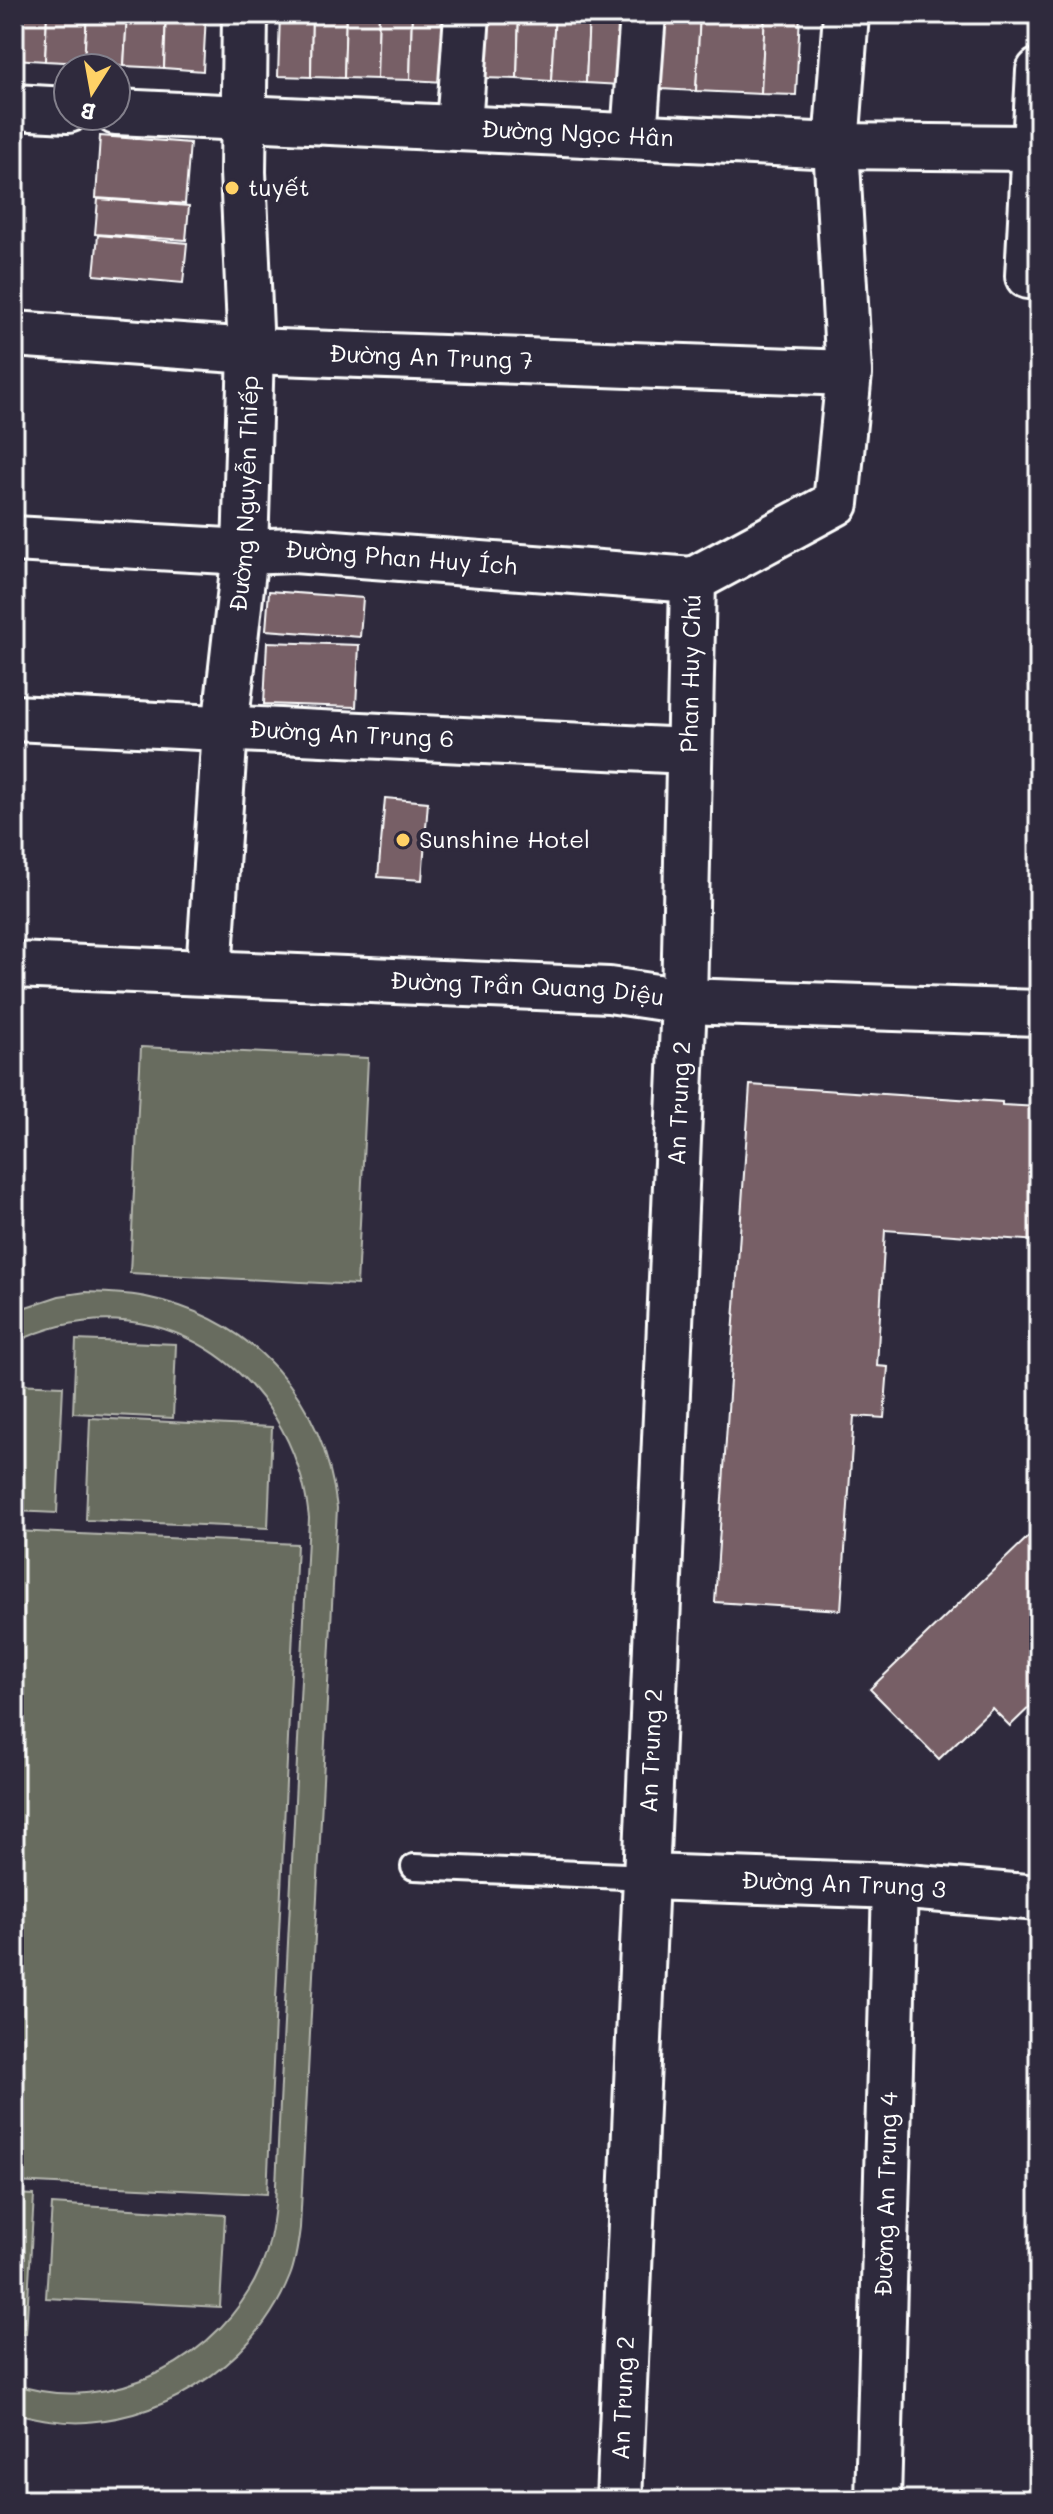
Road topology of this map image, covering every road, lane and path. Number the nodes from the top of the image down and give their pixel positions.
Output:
1 (245, 14) edge
2 (467, 14) edge
3 (643, 14) edge
4 (846, 14) edge
5 (1039, 71) edge
6 (14, 107) edge
7 (52, 109) edge
8 (132, 113) edge
9 (243, 117) junction
10 (459, 126) junction
11 (634, 135) junction
12 (836, 146) junction
13 (1037, 148) edge
14 (1028, 276) dead end
15 (14, 334) edge
16 (251, 351) junction
17 (849, 373) junction
18 (14, 539) edge
19 (245, 552) junction
20 (693, 580) junction
21 (14, 718) edge
22 (225, 729) junction
23 (688, 751) junction
24 (14, 965) edge
25 (209, 972) junction
26 (684, 1001) junction
27 (1039, 1013) edge
28 (414, 1867) dead end
29 (648, 1877) junction
30 (895, 1886) junction
31 (1039, 1898) edge
32 (619, 2500) edge
33 (878, 2500) edge

1 - 9 street, Đường Nguyễn Thiếp
2 - 10 street
3 - 11 street
4 - 12 street, Phan Huy Chú
5 - 13 street
6 - 7 street
8 - 9 street, Đường Ngọc Hân
9 - 10 street, Đường Ngọc Hân
9 - 16 street, Đường Nguyễn Thiếp
10 - 11 street, Đường Ngọc Hân
11 - 12 street, Đường Ngọc Hân
12 - 13 street, Đường Ngọc Hân
12 - 17 street, Phan Huy Chú
13 - 14 street
15 - 16 street, Đường An Trung 7
16 - 17 street, Đường An Trung 7
16 - 19 street, Đường Nguyễn Thiếp
17 - 20 street, Phan Huy Chú
18 - 19 street, Đường Phan Huy Ích
19 - 20 street, Đường Phan Huy Ích
19 - 22 street, Đường Nguyễn Thiếp
20 - 23 street, Phan Huy Chú
21 - 22 street, Đường An Trung 6
22 - 23 street, Đường An Trung 6
22 - 25 street, Đường Nguyễn Thiếp
23 - 26 street, Phan Huy Chú
24 - 25 street, Đường Trần Quang Diệu
25 - 26 street, Đường Trần Quang Diệu
26 - 27 street, Đường Trần Quang Diệu
26 - 29 street, An Trung 2
28 - 29 lane
29 - 30 street, Đường An Trung 3
29 - 32 street, An Trung 2
30 - 31 street, Đường An Trung 3
30 - 33 street, Đường An Trung 4

